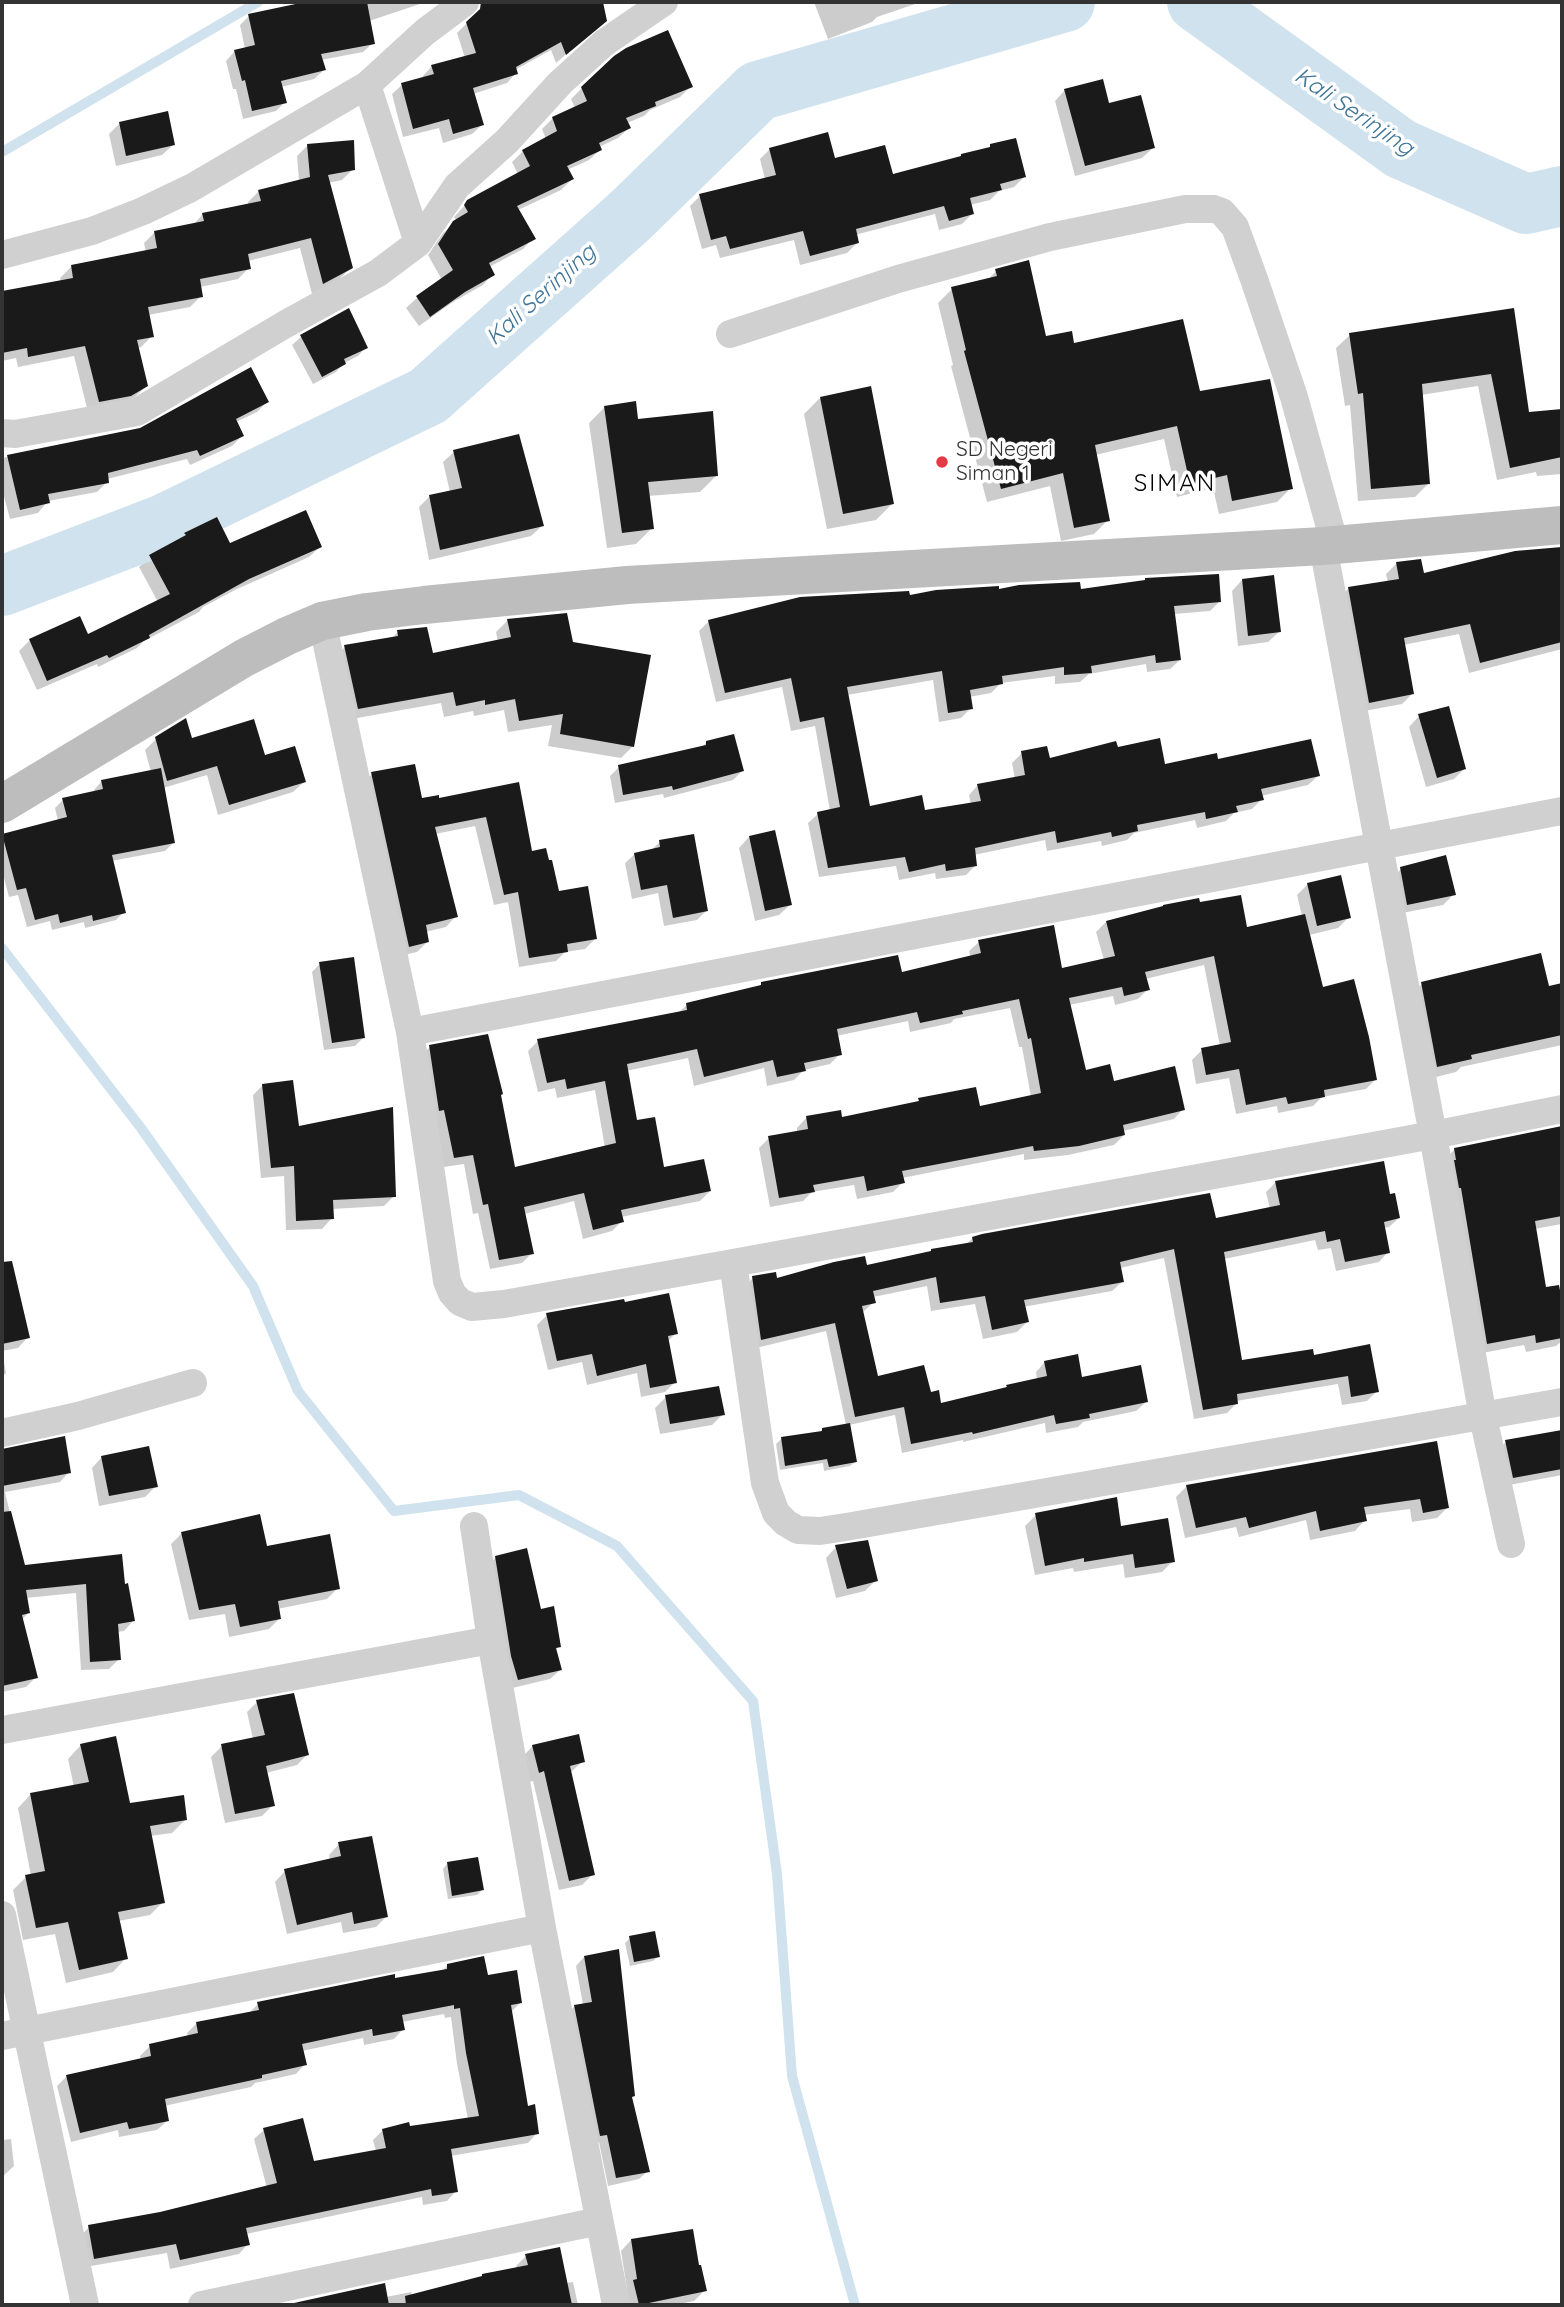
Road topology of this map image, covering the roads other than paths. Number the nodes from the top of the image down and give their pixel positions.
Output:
1 (465, 2) edge
2 (664, 2) edge
3 (368, 85) junction
4 (418, 243) junction
5 (2, 255) edge
6 (730, 334) dead end
7 (2, 433) edge
8 (1562, 525) edge
9 (1329, 546) junction
10 (322, 621) junction
11 (2, 804) edge
12 (1562, 811) edge
13 (1378, 846) junction
14 (410, 1032) junction
15 (1562, 1109) edge
16 (1433, 1135) junction
17 (733, 1263) junction
18 (193, 1383) dead end
19 (1562, 1402) edge
20 (1483, 1417) junction
21 (2, 1433) edge
22 (474, 1526) dead end
23 (1511, 1544) dead end
24 (491, 1640) junction
25 (2, 1730) edge
26 (2, 1915) edge
27 (541, 1928) junction
28 (14, 2034) edge
29 (598, 2221) junction
30 (86, 2305) edge
31 (202, 2305) edge
32 (616, 2305) edge

1 - 3 street
2 - 4 street
3 - 4 street
3 - 5 street
4 - 7 street
6 - 9 street
8 - 9 main road
9 - 10 main road
9 - 13 street
10 - 11 main road
10 - 14 street
12 - 13 street
13 - 14 street
13 - 16 street
14 - 17 street
15 - 16 street
16 - 17 street
16 - 20 street
17 - 20 street
18 - 21 street
19 - 20 street
20 - 23 street
22 - 24 street
24 - 25 street
24 - 27 street
26 - 28 street
27 - 28 street
27 - 29 street
28 - 30 street
29 - 31 street
29 - 32 street

